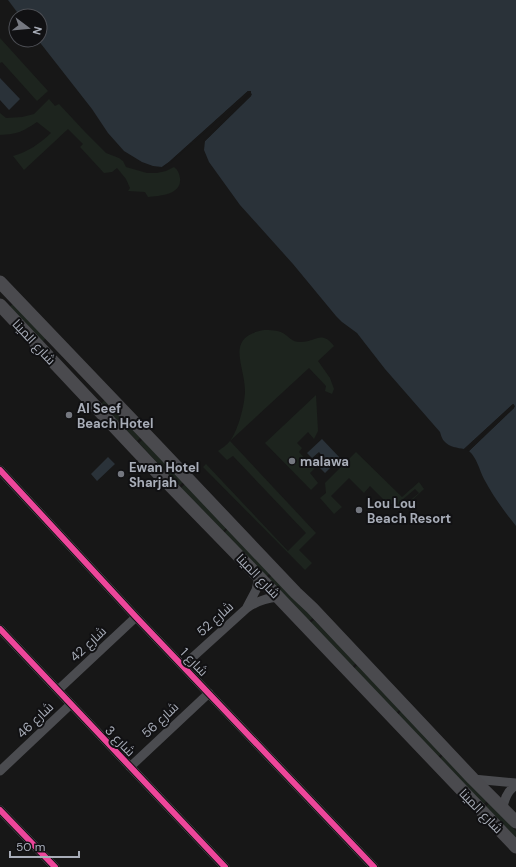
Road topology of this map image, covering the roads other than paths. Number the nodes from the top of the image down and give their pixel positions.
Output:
1 (0, 282) edge
2 (0, 305) edge
3 (60, 369) junction
4 (98, 385) junction
5 (0, 470) edge
6 (259, 577) junction
7 (278, 597) junction
8 (247, 608) junction
9 (136, 617) junction
10 (0, 629) edge
11 (183, 666) junction
12 (58, 690) junction
13 (209, 693) junction
14 (71, 704) junction
15 (130, 767) junction
16 (0, 771) edge
17 (473, 779) junction
18 (516, 784) edge
19 (503, 809) junction
20 (0, 810) edge
21 (516, 822) edge
22 (516, 847) edge
23 (221, 866) edge
24 (55, 867) edge
25 (374, 867) edge

1 - 4 main road, شارع المينا
2 - 3 main road, شارع المينا
3 - 4 main road
3 - 6 main road, شارع المينا
4 - 17 main road, شارع المينا
5 - 9 street, شارع 1
6 - 7 main road, شارع المينا
6 - 8 street, شارع 52
7 - 8 street, شارع 52
7 - 22 main road, شارع المينا
8 - 11 street, شارع 52
9 - 11 street, شارع 1
9 - 12 street, شارع 42
10 - 12 street, شارع 3
11 - 13 street, شارع 1
12 - 14 street, شارع 3
13 - 15 street, شارع 56
13 - 25 street, شارع 1
14 - 15 street, شارع 3
14 - 16 street, شارع 46
15 - 23 street, شارع 3
17 - 18 street
17 - 19 main road, شارع المينا
18 - 19 street
19 - 21 main road, شارع المينا
20 - 24 street

